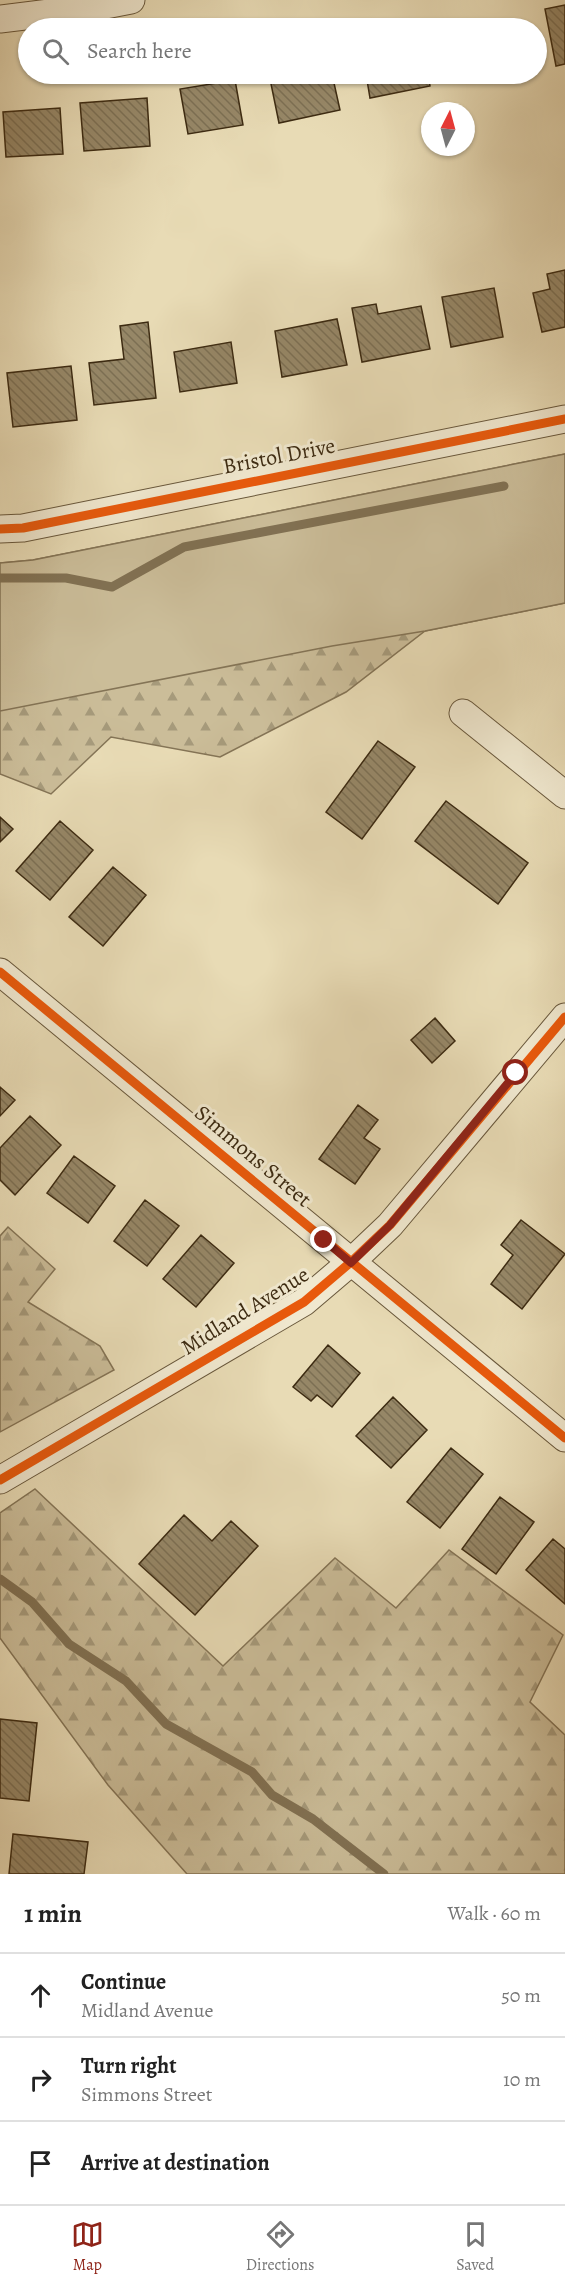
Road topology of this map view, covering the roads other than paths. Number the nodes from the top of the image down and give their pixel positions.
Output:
1 (131, 0) edge
2 (0, 19) edge
3 (565, 418) edge
4 (0, 529) edge
5 (463, 713) dead end
6 (565, 795) edge
7 (0, 972) edge
8 (565, 1017) edge
9 (351, 1263) junction
10 (565, 1438) edge
11 (0, 1480) edge

1 - 2 street
3 - 4 street, Bristol Drive
5 - 6 street
7 - 9 street, Simmons Street
8 - 9 street, Midland Avenue
9 - 10 street, Simmons Street
9 - 11 street, Midland Avenue

